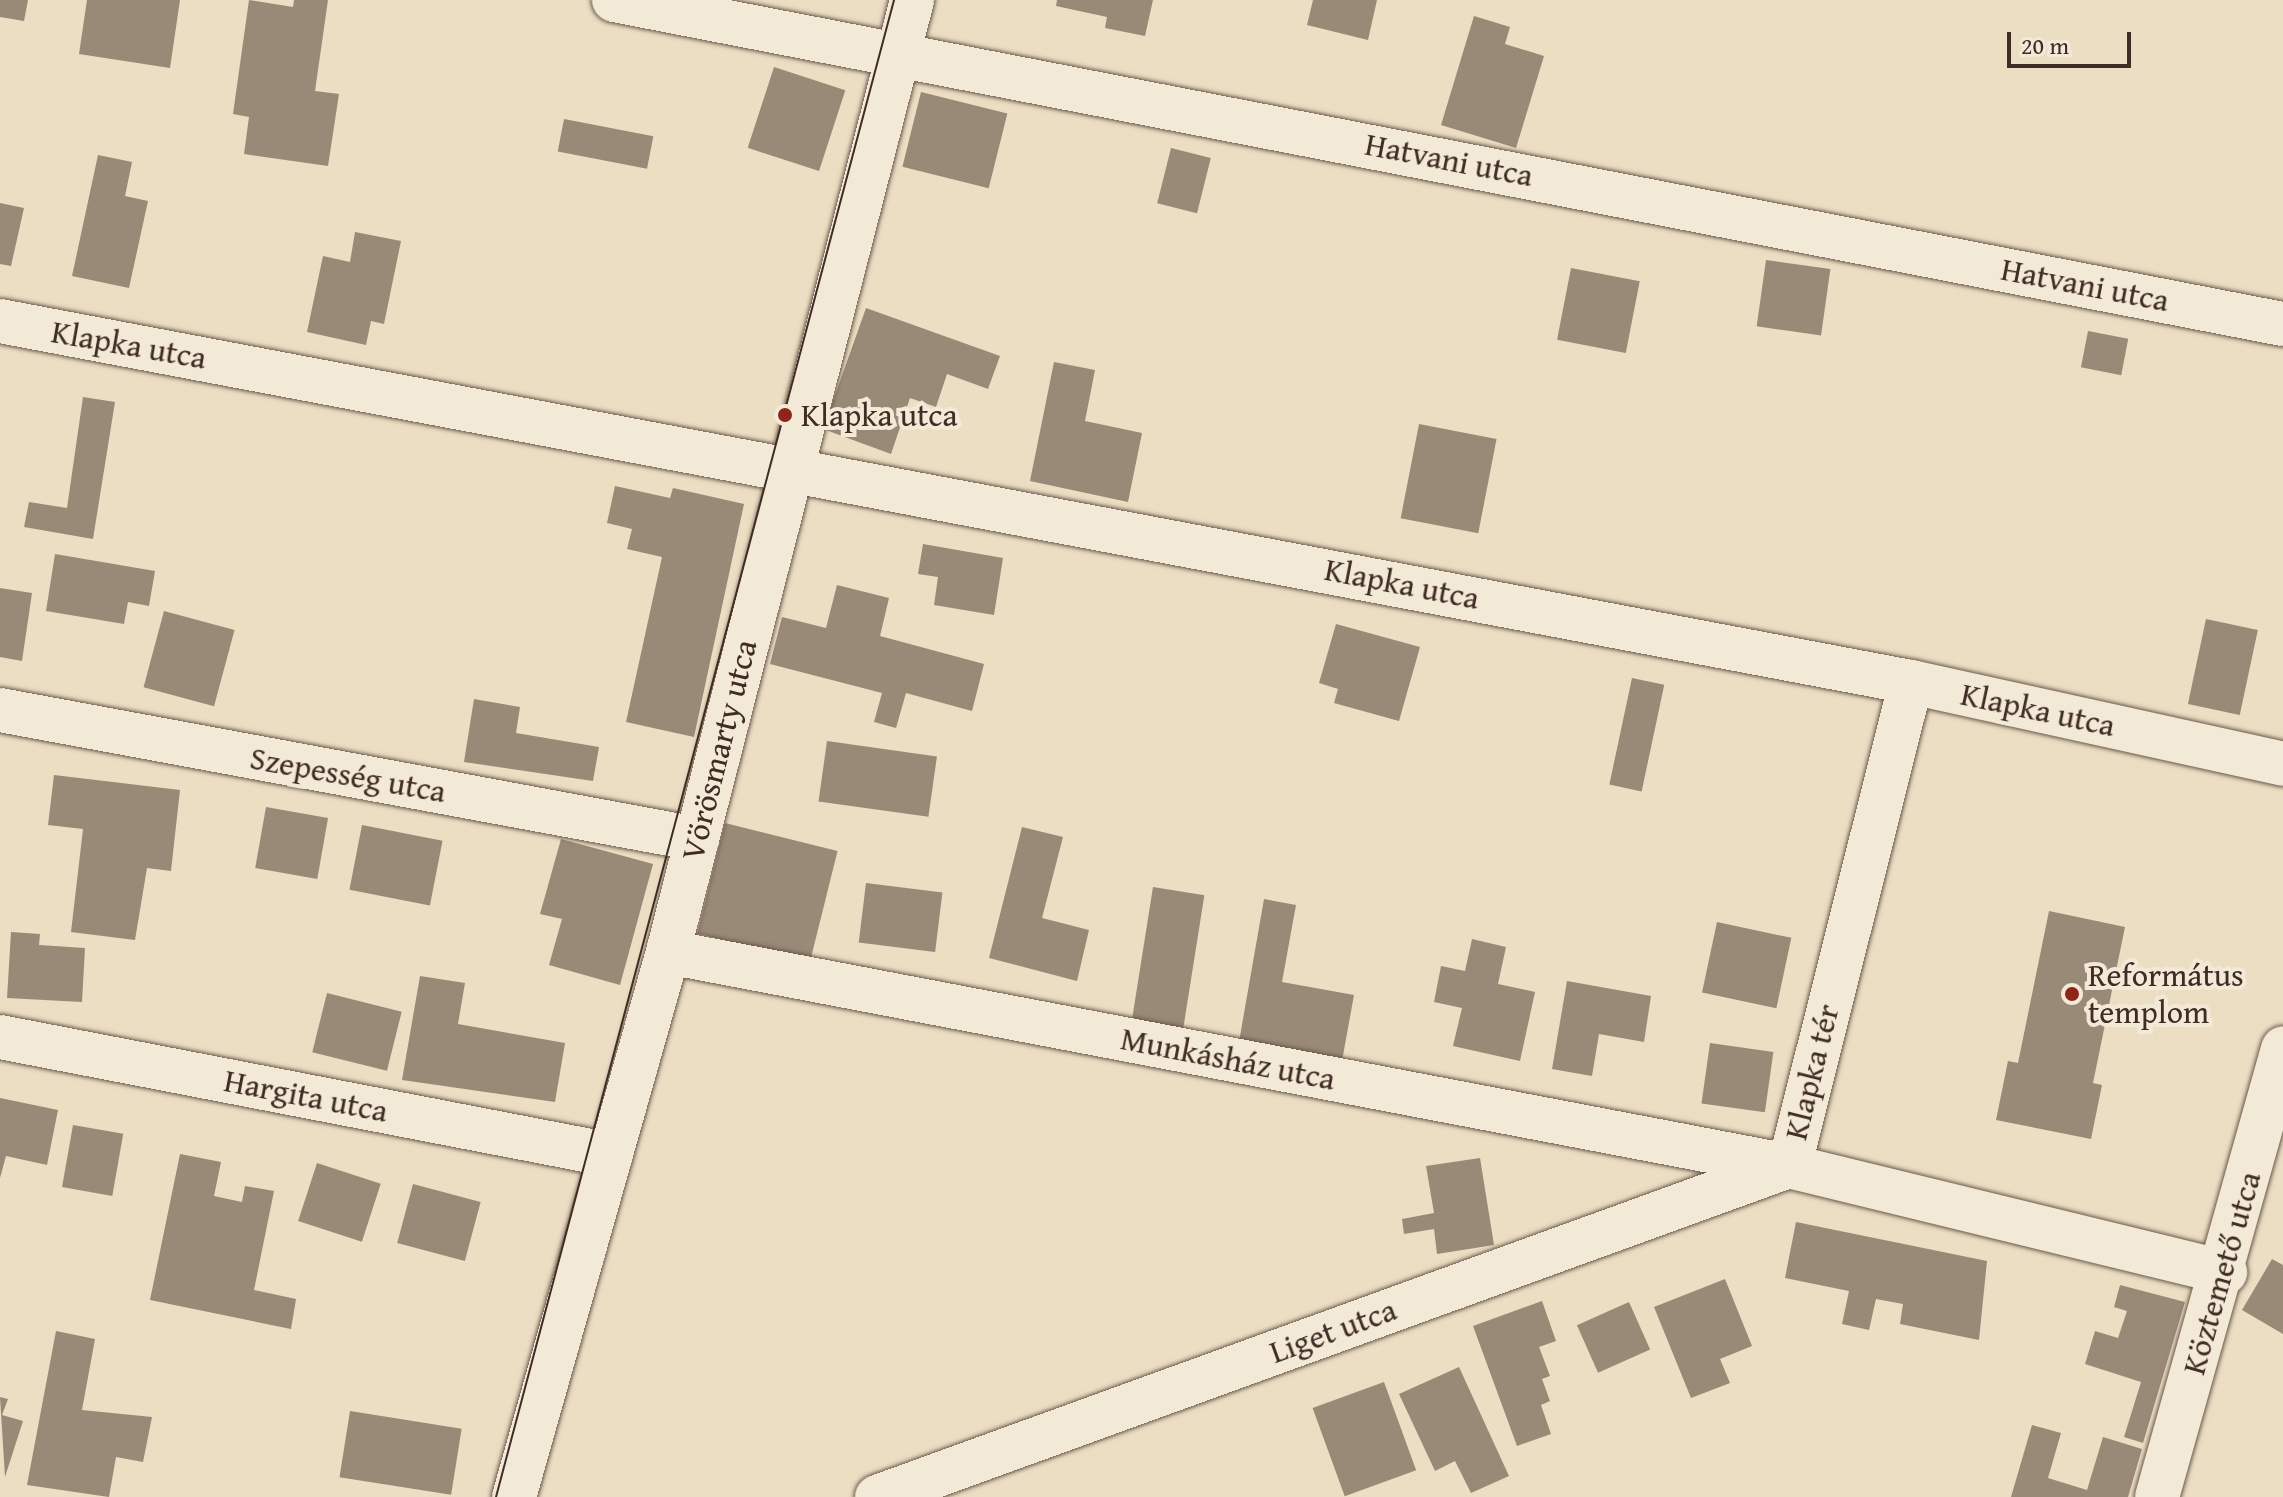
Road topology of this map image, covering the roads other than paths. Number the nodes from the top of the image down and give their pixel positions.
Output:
1 (614, 0) edge
2 (912, 0) edge
3 (898, 53) junction
4 (0, 321) edge
5 (2283, 324) edge
6 (789, 467) junction
7 (1911, 682) junction
8 (0, 710) edge
9 (2283, 764) edge
10 (697, 839) junction
11 (668, 952) junction
12 (0, 1037) edge
13 (2283, 1048) edge
14 (611, 1155) junction
15 (1789, 1166) junction
16 (2225, 1272) junction
17 (514, 1497) edge
18 (877, 1497) edge
19 (2157, 1497) edge

1 - 3 street, Hatvani utca
2 - 3 street, Vörösmarty utca
3 - 5 street, Hatvani utca
3 - 6 street, Vörösmarty utca
4 - 6 street, Klapka utca
6 - 7 street, Klapka utca
6 - 10 street, Vörösmarty utca
7 - 9 street, Klapka utca
7 - 15 street, Klapka tér
8 - 10 street, Szepesség utca
10 - 11 street, Vörösmarty utca
11 - 14 street, Vörösmarty utca
11 - 15 street, Munkásház utca
12 - 14 street, Hargita utca
13 - 16 street, Köztemető utca
14 - 17 street, Vörösmarty utca
15 - 16 street, Klapka tér
15 - 18 street, Liget utca
16 - 19 street, Köztemető utca

